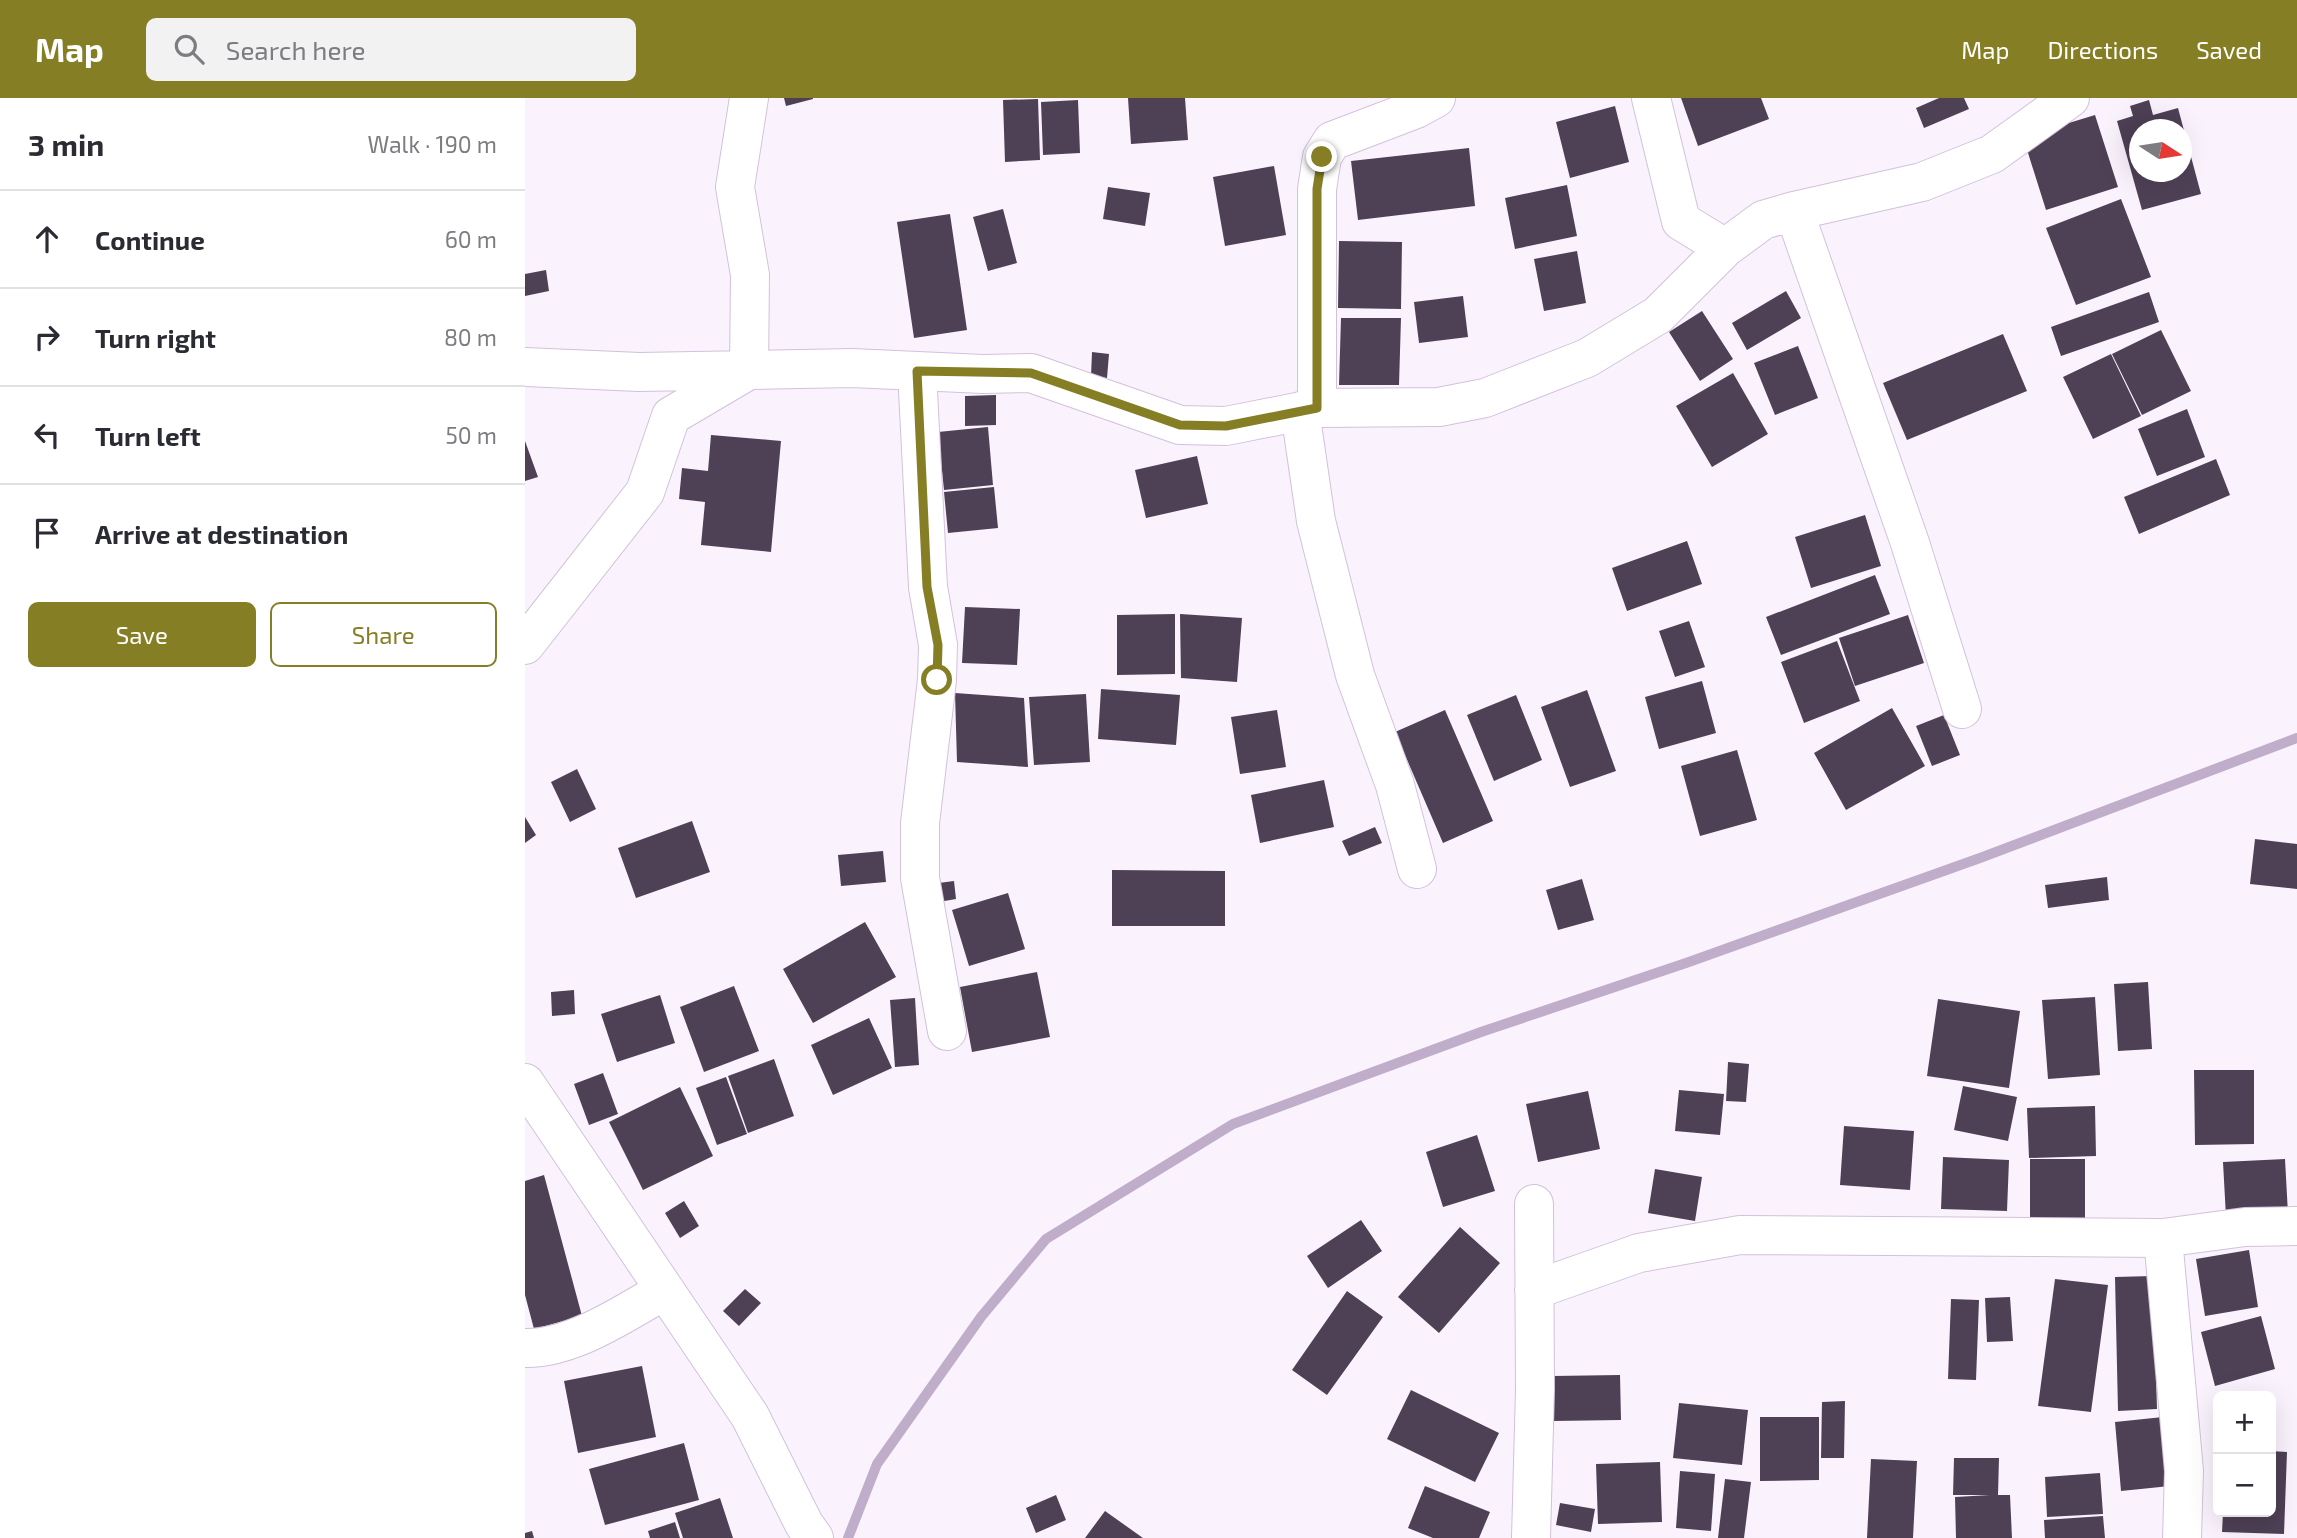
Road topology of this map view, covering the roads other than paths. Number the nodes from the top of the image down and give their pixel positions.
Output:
1 (748, 98) edge
2 (1436, 98) edge
3 (1651, 98) edge
4 (2070, 98) edge
5 (1794, 211) junction
6 (1725, 248) junction
7 (525, 367) edge
8 (749, 369) junction
9 (917, 371) junction
10 (1309, 409) junction
11 (525, 645) edge
12 (1962, 709) dead end
13 (1417, 869) dead end
14 (947, 1031) dead end
15 (525, 1083) edge
16 (1534, 1203) dead end
17 (2297, 1226) edge
18 (2163, 1238) junction
19 (665, 1290) junction
20 (1534, 1290) junction
21 (525, 1348) edge
22 (814, 1538) edge
23 (1531, 1538) edge
24 (2182, 1538) edge

1 - 8 street
2 - 10 street
3 - 6 street
4 - 5 street
5 - 6 street
5 - 12 street
6 - 10 street
7 - 8 street
8 - 9 street
8 - 11 street
9 - 10 street
9 - 14 street
10 - 13 street
15 - 19 street
16 - 20 street
17 - 18 street
18 - 20 street
18 - 24 street
19 - 21 street
19 - 22 street
20 - 23 street

